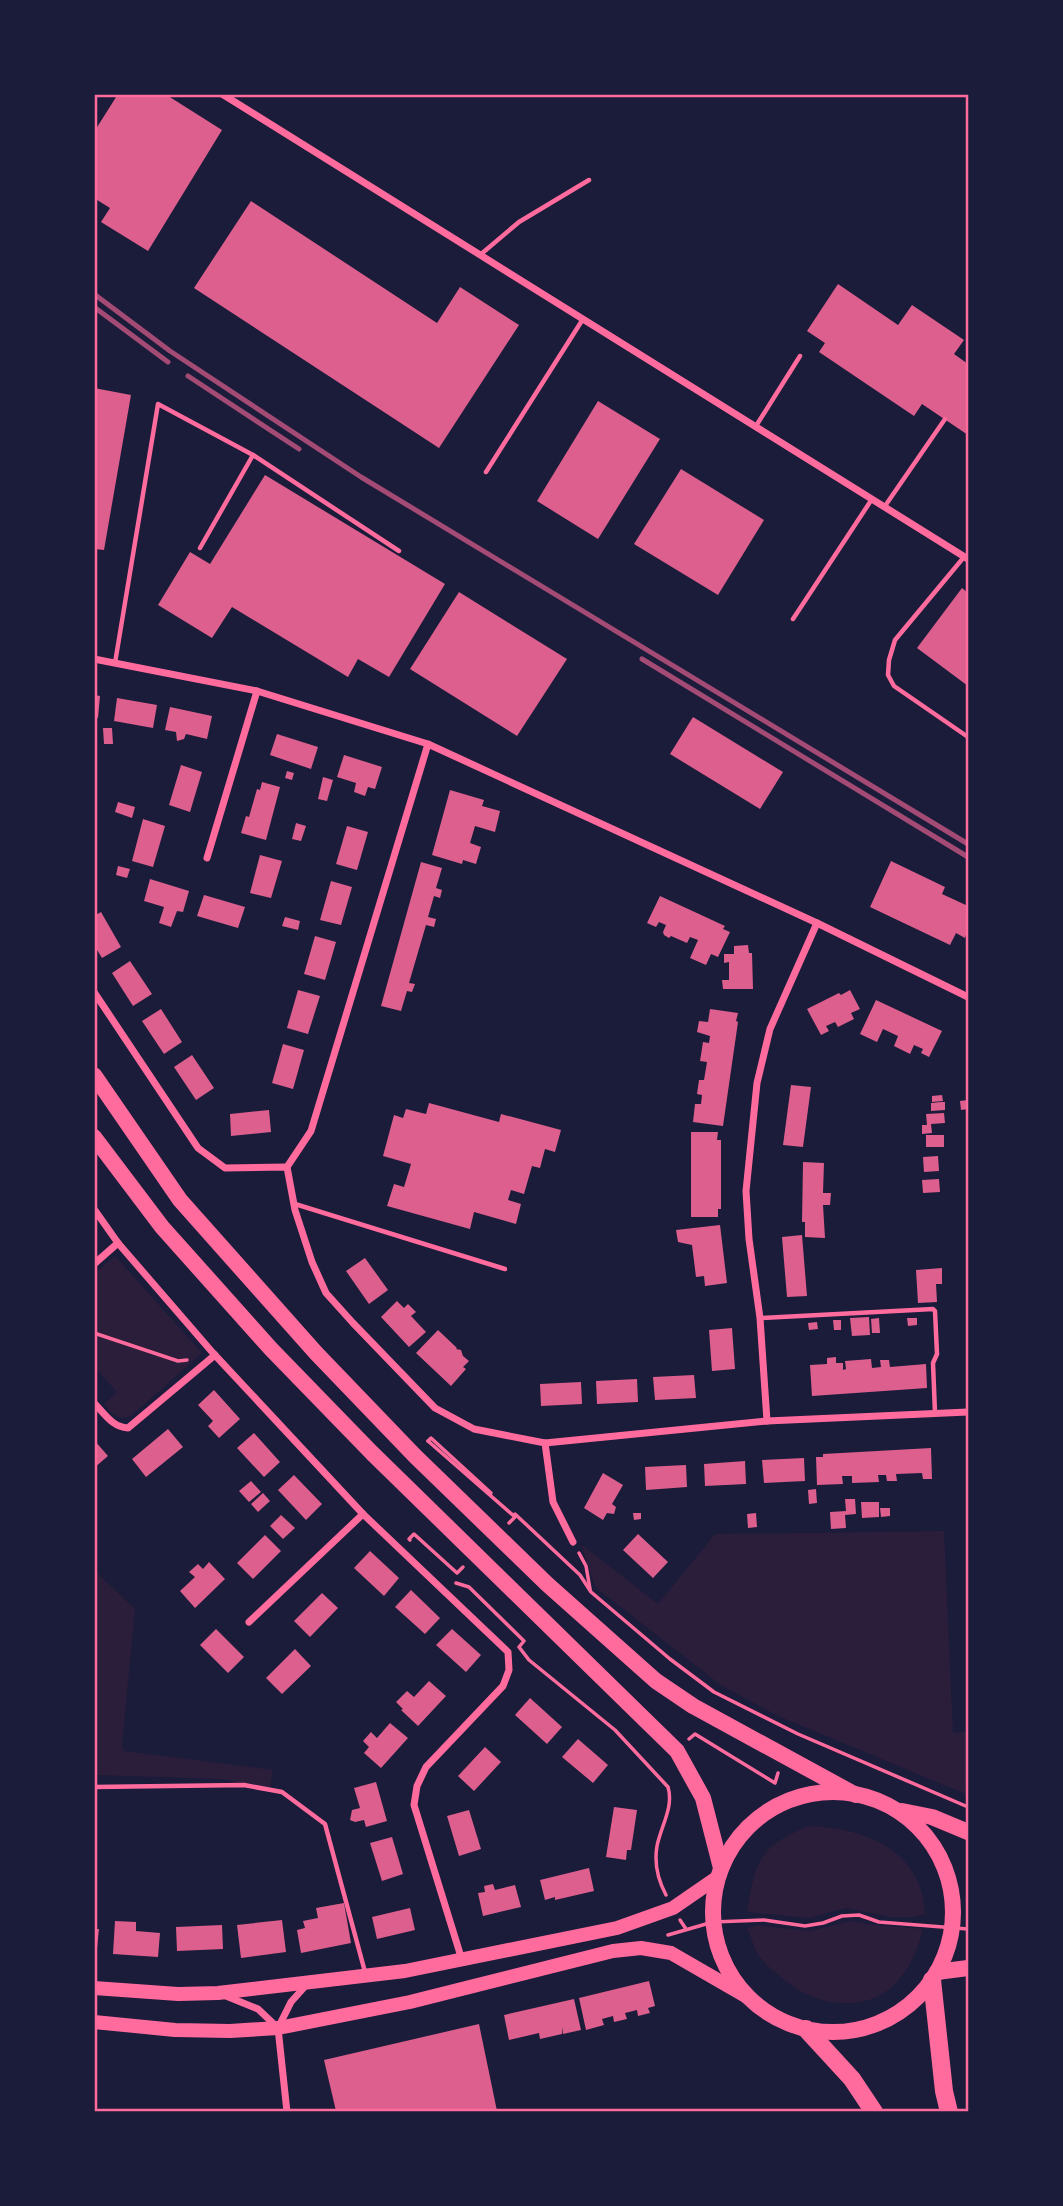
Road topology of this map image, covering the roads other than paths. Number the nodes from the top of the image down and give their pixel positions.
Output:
1 (222, 94) edge
2 (589, 180) dead end
3 (480, 255) junction
4 (583, 318) junction
5 (800, 356) dead end
6 (945, 419) dead end
7 (755, 426) junction
8 (253, 455) junction
9 (486, 472) dead end
10 (872, 498) junction
11 (886, 506) junction
12 (200, 548) dead end
13 (399, 551) dead end
14 (967, 557) edge
15 (793, 619) dead end
16 (94, 659) edge
17 (115, 663) junction
18 (257, 691) junction
19 (968, 737) edge
20 (428, 744) junction
21 (206, 858) dead end
22 (817, 923) junction
23 (94, 992) edge
24 (968, 997) edge
25 (94, 1075) edge
26 (94, 1137) edge
27 (286, 1167) junction
28 (293, 1203) junction
29 (94, 1209) edge
30 (118, 1243) junction
31 (94, 1264) edge
32 (505, 1269) dead end
33 (760, 1318) junction
34 (214, 1354) junction
35 (94, 1403) edge
36 (968, 1412) edge
37 (935, 1413) junction
38 (767, 1421) junction
39 (545, 1443) junction
40 (363, 1514) junction
41 (573, 1542) road end
42 (249, 1622) dead end
43 (94, 1787) edge
44 (856, 1795) junction
45 (896, 1810) junction
46 (968, 1832) edge
47 (720, 1872) junction
48 (960, 1927) edge
49 (462, 1960) junction
50 (966, 1966) edge
51 (935, 1976) junction
52 (366, 1977) junction
53 (308, 1983) junction
54 (94, 1989) edge
55 (218, 1993) junction
56 (748, 1998) junction
57 (94, 2022) edge
58 (278, 2028) junction
59 (806, 2029) junction
60 (288, 2112) edge
61 (874, 2112) edge
62 (949, 2112) edge

1 - 3 street
2 - 3 lane
3 - 4 street
4 - 7 street
4 - 9 lane
5 - 7 lane
6 - 11 lane
7 - 10 street
8 - 12 lane
8 - 13 lane
8 - 17 lane
10 - 11 street
10 - 15 lane
11 - 14 street
14 - 19 lane
16 - 17 street
17 - 18 street
18 - 20 street
18 - 21 street
20 - 22 street
20 - 27 street
22 - 24 street
22 - 33 street
23 - 27 street
25 - 44 highway
26 - 47 highway
27 - 28 street
28 - 32 lane
28 - 39 street
29 - 30 street
30 - 31 street
30 - 34 street
33 - 37 lane
33 - 38 street
34 - 35 street
34 - 40 street
36 - 37 street
37 - 38 street
38 - 39 street
39 - 41 street
40 - 42 street
40 - 49 street
43 - 52 lane
44 - 45 highway
44 - 47 highway
45 - 46 highway
45 - 48 highway
47 - 49 main road
47 - 56 highway
48 - 51 highway
49 - 52 main road
50 - 51 highway
51 - 59 highway
51 - 62 highway
52 - 53 main road
53 - 55 main road
53 - 58 street
54 - 55 main road
55 - 58 street
56 - 58 main road
56 - 59 highway
57 - 58 main road
58 - 60 street
59 - 61 highway

